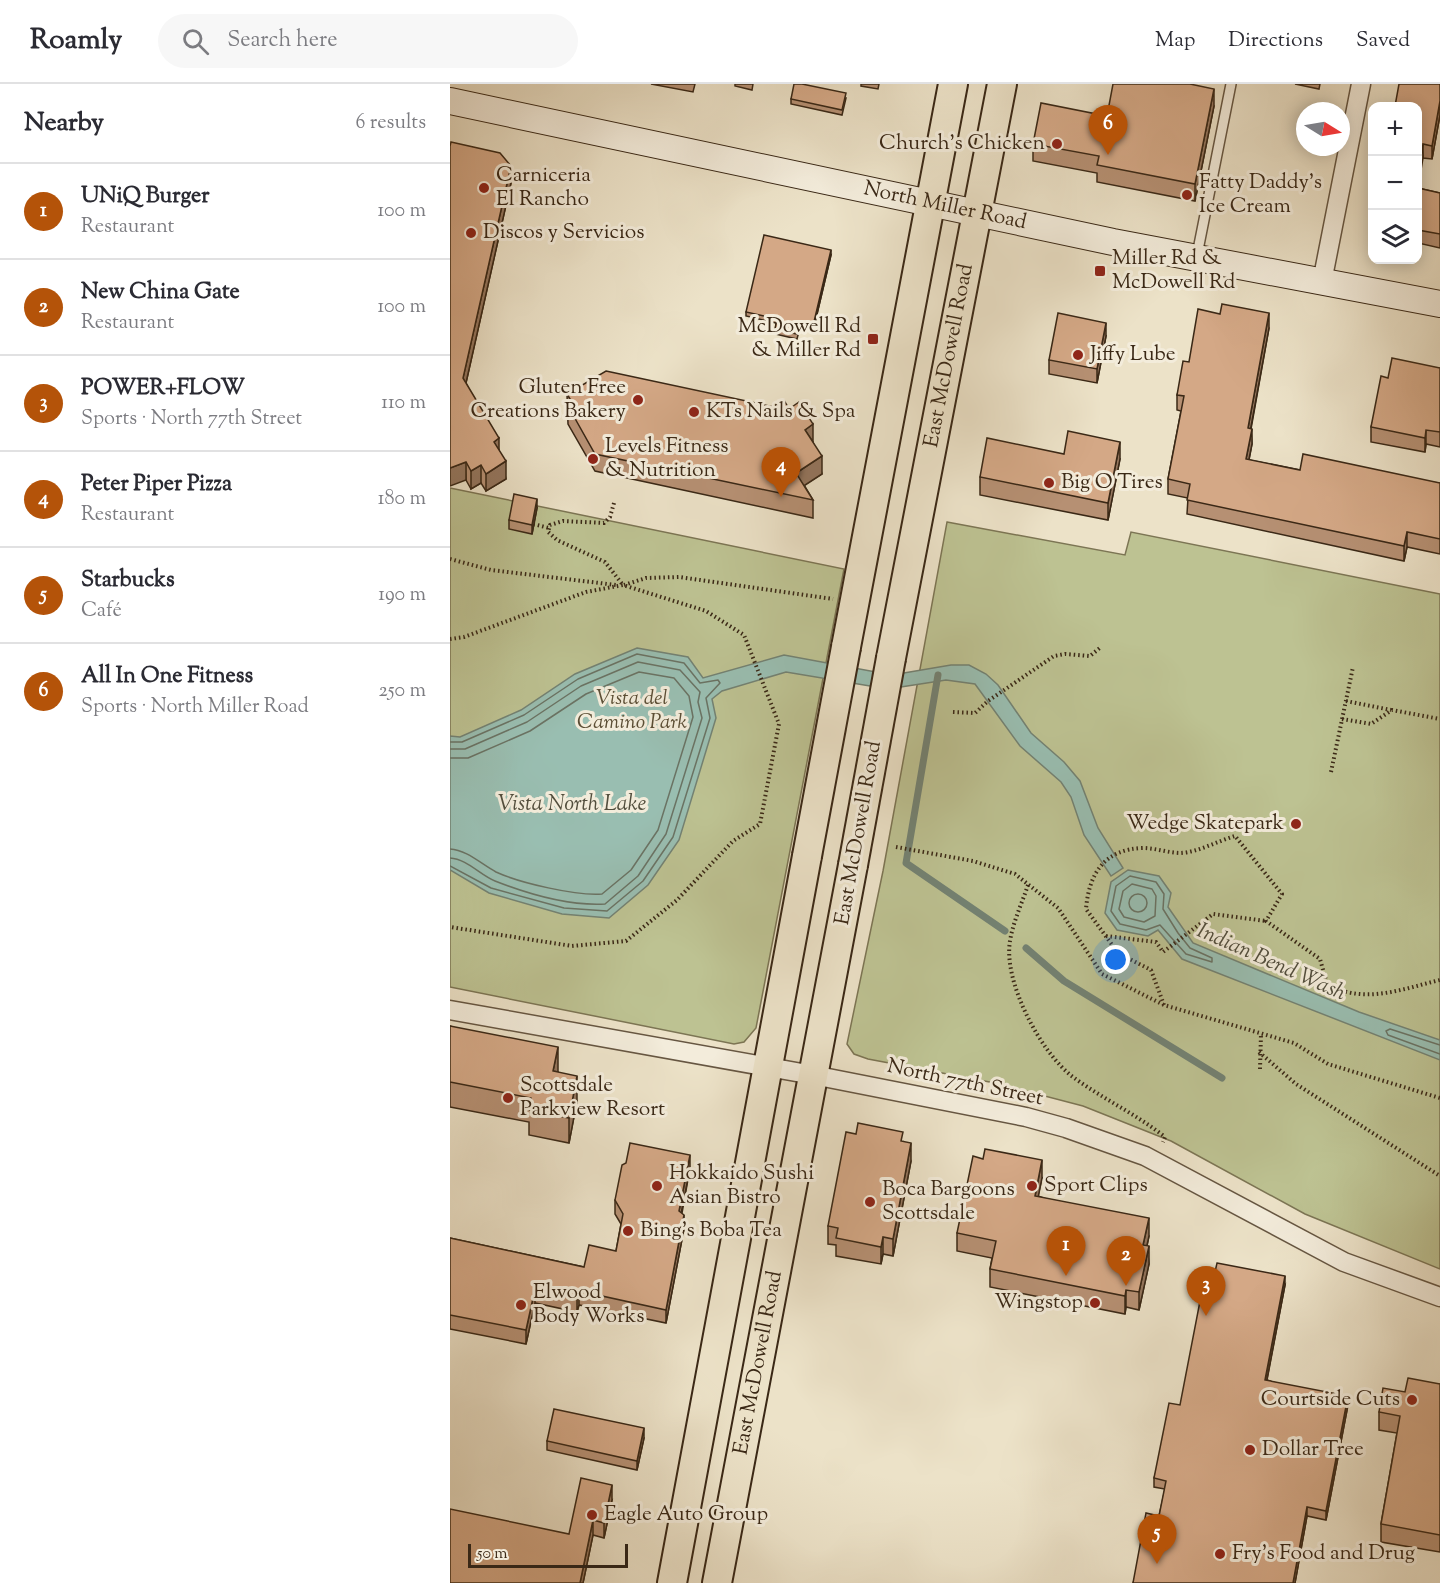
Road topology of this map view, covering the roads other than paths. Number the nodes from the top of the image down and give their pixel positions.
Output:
1 (952, 84) edge
2 (1002, 84) edge
3 (1231, 84) edge
4 (1361, 84) edge
5 (450, 101) edge
6 (930, 204) junction
7 (977, 213) junction
8 (1197, 259) junction
9 (1322, 282) junction
10 (1440, 304) edge
11 (450, 1010) edge
12 (768, 1067) junction
13 (813, 1075) junction
14 (1440, 1297) edge
15 (672, 1583) edge
16 (717, 1583) edge

1 - 6 main road, East McDowell Road
2 - 7 main road, East McDowell Road
3 - 8 lane
4 - 9 street
5 - 6 street, North Miller Road
6 - 7 street, North Miller Road
6 - 12 main road, East McDowell Road, bridge
7 - 8 street, North Miller Road
7 - 13 main road, East McDowell Road, bridge
8 - 9 street, North Miller Road
9 - 10 street, North Miller Road
11 - 12 street, North 77th Street
12 - 13 street, North 77th Street
12 - 15 main road, East McDowell Road
13 - 14 street, North 77th Street
13 - 16 main road, East McDowell Road

